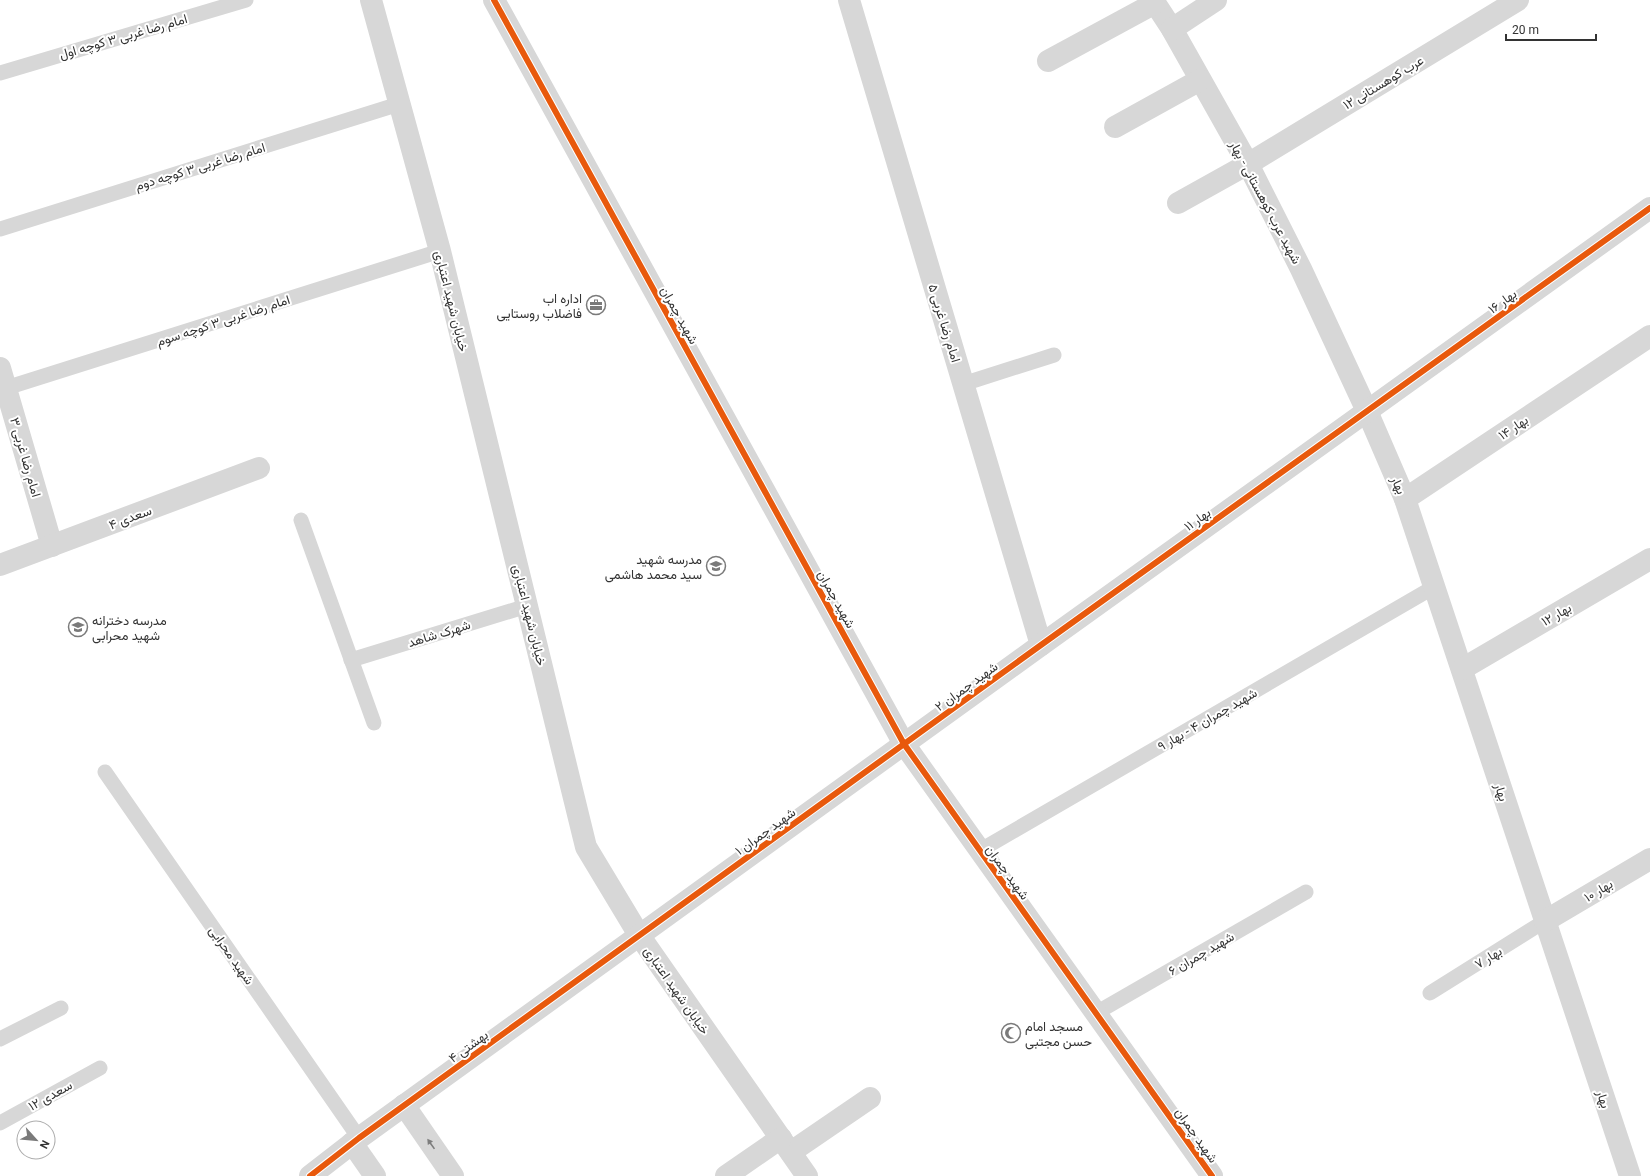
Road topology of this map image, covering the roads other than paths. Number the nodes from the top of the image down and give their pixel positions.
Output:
1 (246, 0) edge
2 (371, 0) edge
3 (494, 0) edge
4 (849, 0) edge
5 (1216, 0) edge
6 (1518, 0) edge
7 (1154, 2) edge
8 (1172, 29) junction
9 (1048, 61) dead end
10 (0, 73) edge
11 (1200, 80) junction
12 (399, 104) junction
13 (1114, 127) dead end
14 (1248, 164) junction
15 (1178, 203) dead end
16 (1650, 208) edge
17 (0, 228) edge
18 (440, 251) junction
19 (1650, 336) edge
20 (1054, 355) dead end
21 (3, 378) edge
22 (963, 384) junction
23 (1367, 411) junction
24 (260, 468) dead end
25 (1405, 499) junction
26 (301, 520) dead end
27 (52, 546) junction
28 (1650, 559) edge
29 (0, 565) edge
30 (1434, 587) junction
31 (527, 606) junction
32 (1041, 645) junction
33 (351, 660) junction
34 (1462, 668) junction
35 (374, 723) dead end
36 (904, 744) junction
37 (105, 772) dead end
38 (979, 851) junction
39 (1650, 859) edge
40 (1306, 892) dead end
41 (1545, 921) junction
42 (639, 935) junction
43 (1430, 993) dead end
44 (61, 1008) dead end
45 (1096, 1013) junction
46 (0, 1040) edge
47 (100, 1068) dead end
48 (870, 1098) dead end
49 (404, 1105) junction
50 (0, 1123) edge
51 (355, 1140) junction
52 (786, 1145) junction
53 (310, 1176) edge
54 (375, 1176) edge
55 (453, 1176) edge
56 (726, 1176) edge
57 (807, 1176) edge
58 (1212, 1176) edge
59 (1630, 1176) edge

1 - 10 lane, امام رضا غربی ۳ کوچه اول
2 - 12 street, خیابان شهید اعتباری
3 - 36 street, شهید چمران
4 - 22 street, امام رضا غربی ۵
5 - 8 street
6 - 14 street, عرب کوهستانی ۱۲
7 - 8 street, شهید عرب کوهستانی - بهار
7 - 9 street
8 - 11 street, شهید عرب کوهستانی - بهار
11 - 13 street
11 - 14 street, شهید عرب کوهستانی - بهار
12 - 17 lane, امام رضا غربی ۳ کوچه دوم
12 - 18 street, خیابان شهید اعتباری
14 - 15 street, عرب کوهستانی ۱۲
14 - 23 street, شهید عرب کوهستانی - بهار
16 - 23 street, بهار ۱۶
18 - 21 lane, امام رضا غربی ۳ کوچه سوم
18 - 31 street, خیابان شهید اعتباری
19 - 25 street, بهار ۱۴
20 - 22 lane
21 - 27 street, امام رضا غربی ۳
22 - 32 street, امام رضا غربی ۵
23 - 25 street, بهار
23 - 32 street, بهار ۱۱
24 - 27 street, سعدی ۴
25 - 30 street, بهار
26 - 33 lane
27 - 29 street, سعدی ۴
28 - 34 street, بهار ۱۲
30 - 34 street, بهار
30 - 38 lane, شهید چمران ۴ - بهار ۹
31 - 33 lane, شهرک شاهد
31 - 42 street, خیابان شهید اعتباری
32 - 36 street, شهید چمران ۲
33 - 35 lane
34 - 41 street, بهار
36 - 38 street, شهید چمران
36 - 42 street, شهید چمران ۱
37 - 51 lane, شهید محرابی
38 - 45 street, شهید چمران
39 - 41 street, بهار ۱۰
40 - 45 lane, شهید چمران ۶
41 - 43 lane, بهار ۷
41 - 59 street, بهار
42 - 49 street, بهشتی ۴
42 - 52 street, خیابان شهید اعتباری
44 - 46 lane
45 - 58 street, شهید چمران
47 - 50 lane, سعدی ۱۲
48 - 52 street
49 - 51 street, بهشتی ۴
55 -> 49 street
51 - 53 street, بهشتی ۴
51 - 54 street
52 - 56 street
52 - 57 street, خیابان شهید اعتباری

